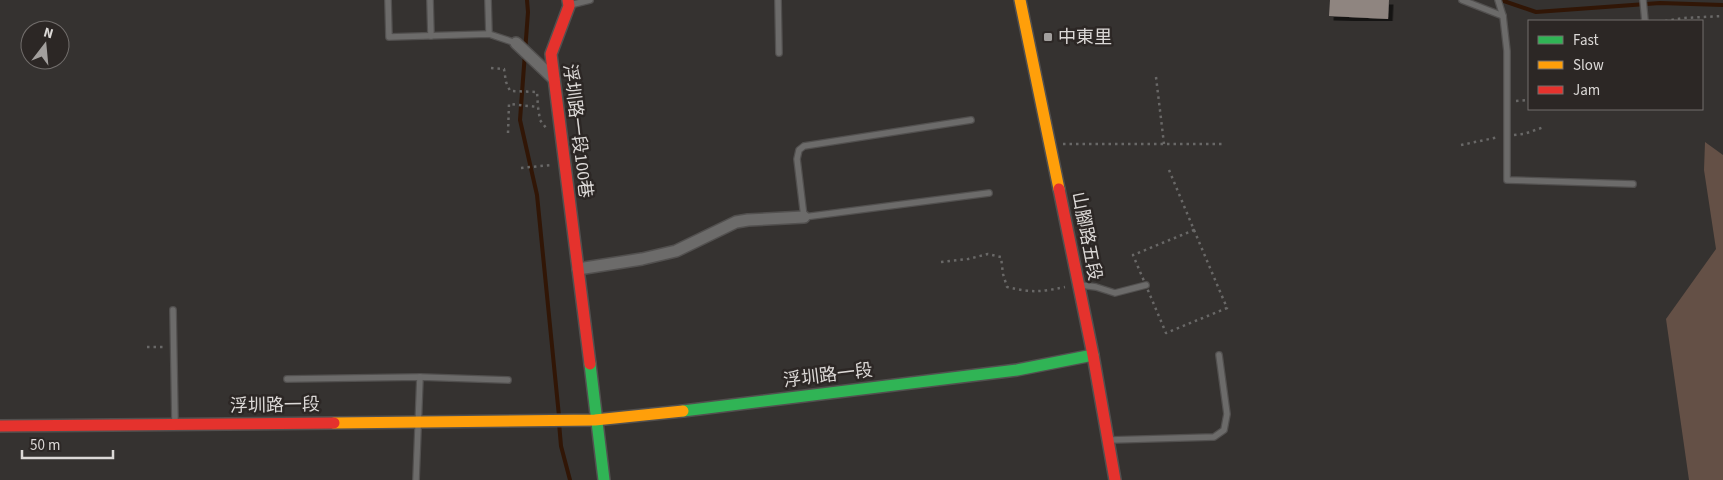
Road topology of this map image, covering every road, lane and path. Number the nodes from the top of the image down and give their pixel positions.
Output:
1 (388, 0) edge
2 (430, 0) edge
3 (488, 0) edge
4 (590, 0) edge
5 (778, 0) edge
6 (1020, 0) edge
7 (1462, 0) edge
8 (1498, 0) edge
9 (1643, 0) edge
10 (568, 3) edge
11 (1503, 16) junction
12 (1723, 16) edge
13 (1645, 20) edge
14 (1671, 20) edge
15 (489, 34) junction
16 (431, 36) junction
17 (516, 43) joint
18 (779, 53) dead end
19 (491, 68) dead end
20 (1156, 77) dead end
21 (554, 80) junction
22 (1528, 100) edge
23 (1506, 102) junction
24 (538, 107) junction
25 (971, 120) dead end
26 (1544, 127) dead end
27 (508, 133) dead end
28 (561, 134) junction
29 (1507, 135) junction
30 (1051, 144) junction
31 (1164, 144) junction
32 (1222, 144) dead end
33 (1462, 145) dead end
34 (536, 166) dead end
35 (521, 168) dead end
36 (1169, 170) dead end
37 (1633, 184) dead end
38 (989, 193) dead end
39 (804, 217) junction
40 (1194, 230) junction
41 (941, 262) dead end
42 (578, 269) junction
43 (1079, 284) junction
44 (1146, 286) junction
45 (173, 310) dead end
46 (147, 346) dead end
47 (174, 347) junction
48 (1093, 355) junction
49 (1219, 355) dead end
50 (420, 378) junction
51 (287, 379) dead end
52 (508, 380) dead end
53 (595, 420) junction
54 (418, 422) junction
55 (175, 424) junction
56 (0, 426) edge
57 (1108, 440) junction
58 (416, 480) edge
59 (604, 480) edge
60 (1115, 480) edge

1 - 16 lane
2 - 16 lane
3 - 15 lane
4 - 10 lane
5 - 18 lane
6 - 30 street, 山腳路五段
7 - 11 lane
8 - 11 lane
9 - 13 lane
10 - 21 street, 浮圳路一段100巷
11 - 23 lane
12 - 14 path
15 - 16 lane
15 - 17 lane
17 - 21 street
19 - 24 path
20 - 31 path
21 - 28 street, 浮圳路一段100巷
22 - 23 path
23 - 29 lane
24 - 27 path
24 - 28 path
25 - 39 lane
26 - 29 path
28 - 42 street, 浮圳路一段100巷
29 - 33 path
29 - 37 lane
30 - 31 path
30 - 43 street, 山腳路五段
31 - 32 path
34 - 35 path
36 - 40 path
38 - 39 lane
39 - 42 street
40 - 44 path
40 - 44 path
41 - 43 path
42 - 53 street, 浮圳路一段100巷
43 - 44 lane
43 - 48 street, 山腳路五段
45 - 47 lane
46 - 47 path
47 - 55 lane
48 - 53 street, 浮圳路一段
48 - 57 street, 山腳路五段
49 - 57 lane
50 - 51 lane
50 - 52 lane
50 - 54 lane
53 - 54 street, 浮圳路一段
53 - 59 street, 浮圳路一段100巷
54 - 55 street, 浮圳路一段
54 - 58 lane
55 - 56 street, 浮圳路一段
57 - 60 street, 山腳路五段

